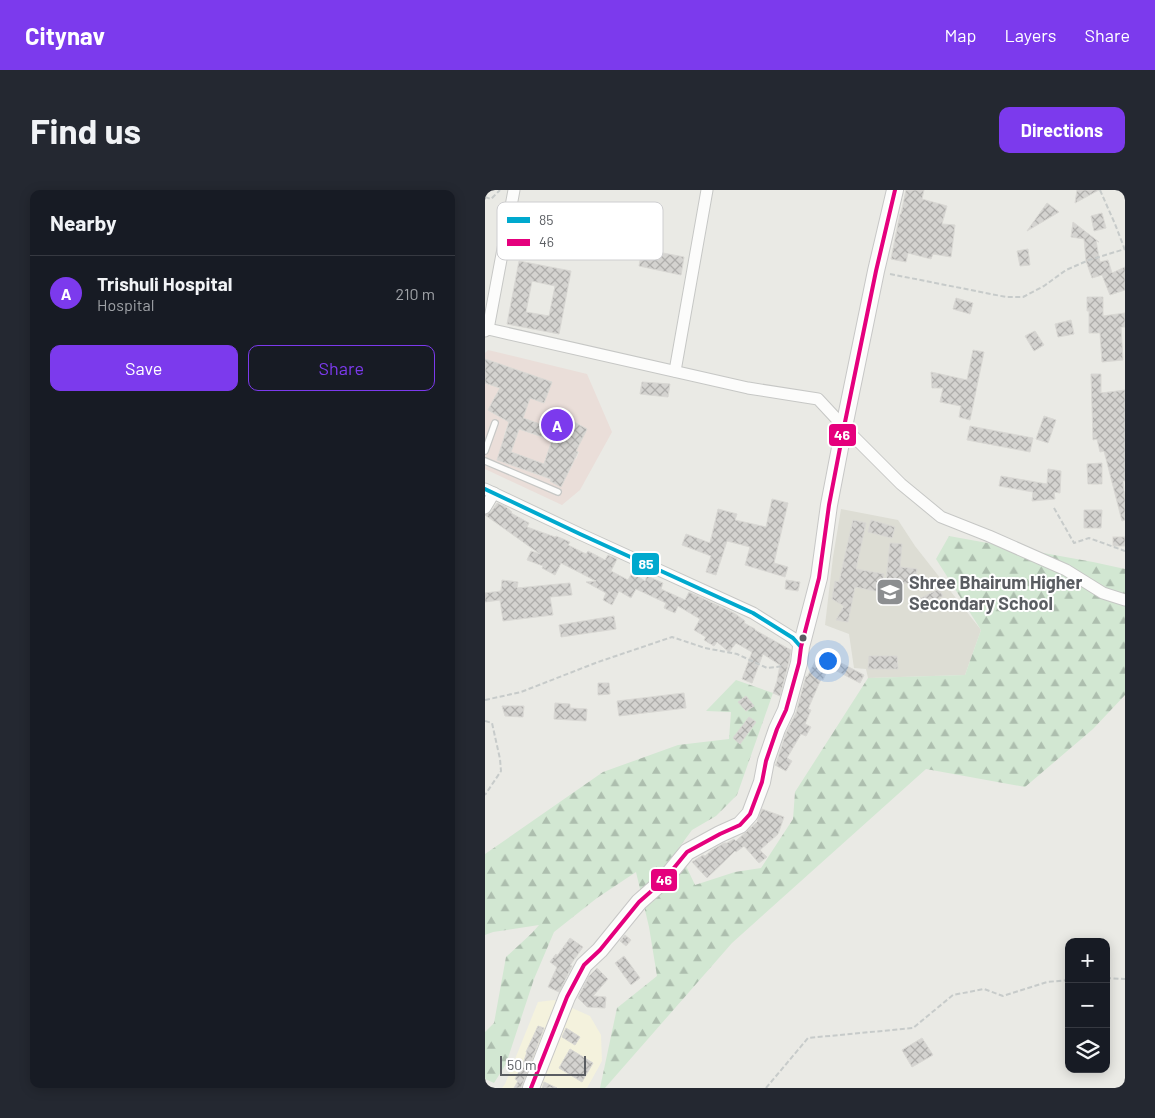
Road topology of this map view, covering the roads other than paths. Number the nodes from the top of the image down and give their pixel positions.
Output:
1 (707, 190) edge
2 (895, 190) edge
3 (500, 260) edge
4 (487, 330) edge
5 (675, 371) junction
6 (495, 423) dead end
7 (844, 427) junction
8 (485, 451) edge
9 (485, 461) edge
10 (489, 491) edge
11 (559, 492) dead end
12 (485, 508) edge
13 (1125, 600) edge
14 (800, 655) junction
15 (531, 1088) edge

1 - 5 street
2 - 7 street
3 - 4 street
4 - 5 street
5 - 7 street
6 - 8 lane
7 - 13 street
7 - 14 street
9 - 11 lane
10 - 12 street
10 - 14 street
14 - 15 street

